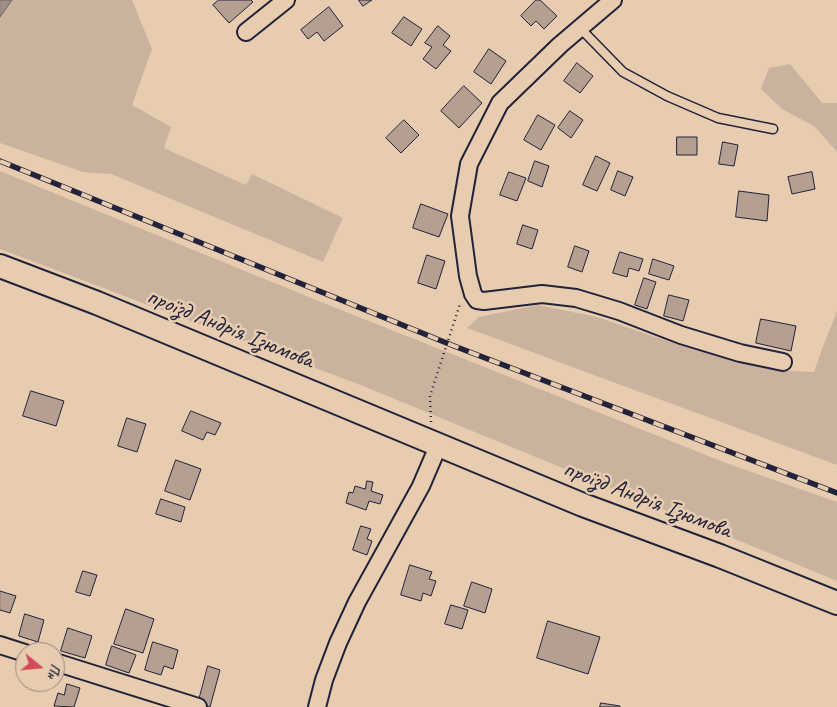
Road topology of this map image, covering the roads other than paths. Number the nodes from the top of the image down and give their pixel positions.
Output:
1 (286, 0) edge
2 (613, 0) edge
3 (580, 28) junction
4 (246, 32) dead end
5 (773, 129) dead end
6 (0, 266) edge
7 (782, 362) dead end
8 (439, 444) junction
9 (837, 603) edge
10 (0, 645) edge
11 (15, 649) edge
12 (65, 665) edge
13 (198, 707) edge
14 (317, 707) edge

1 - 4 street
2 - 3 street
3 - 5 lane
3 - 7 street
6 - 8 street, проїзд Андрія Ізюмова
8 - 9 street, проїзд Андрія Ізюмова
8 - 14 street
10 - 11 street
12 - 13 street

